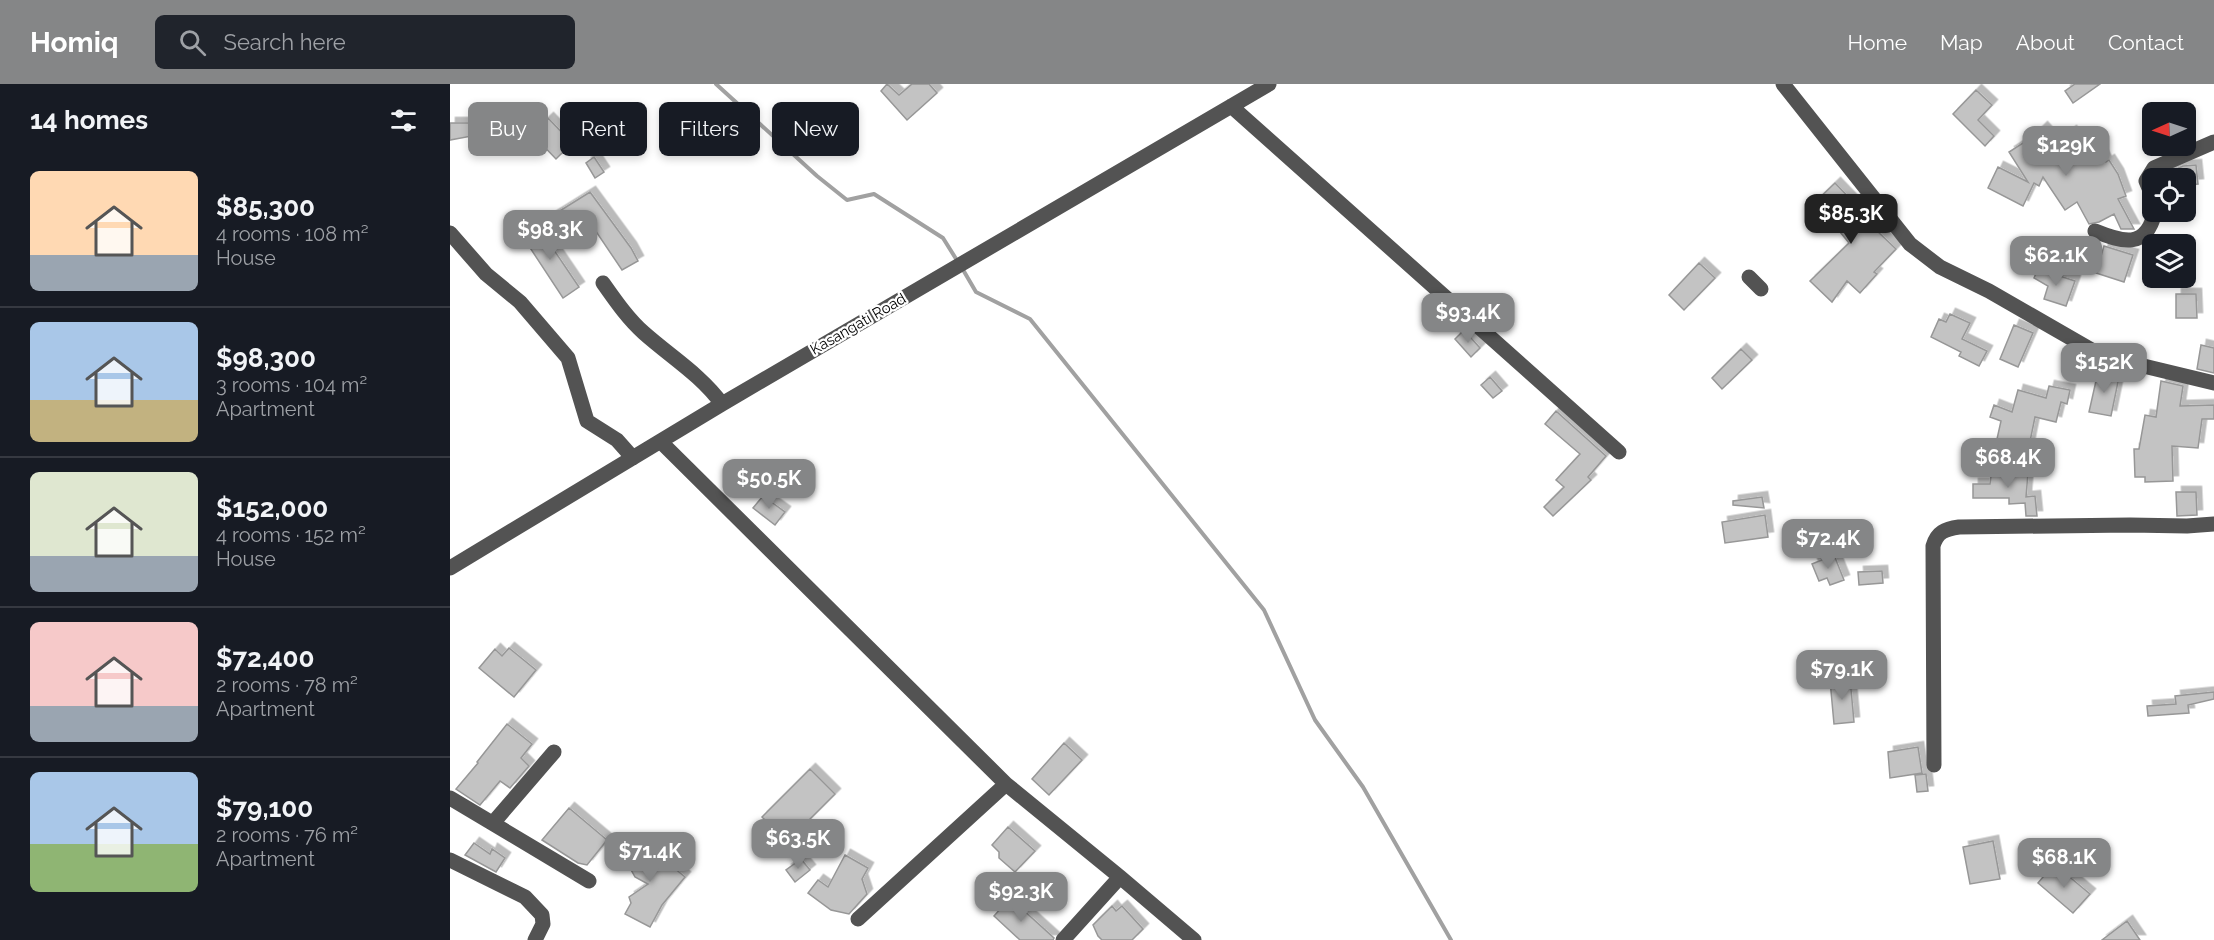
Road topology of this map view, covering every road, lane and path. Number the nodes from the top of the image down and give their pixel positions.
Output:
1 (1269, 84) edge
2 (1783, 84) edge
3 (1231, 106) junction
4 (2214, 142) edge
5 (2154, 168) edge
6 (2151, 222) edge
7 (2095, 231) dead end
8 (450, 233) edge
9 (1749, 277) dead end
10 (603, 283) dead end
11 (1761, 289) dead end
12 (2214, 383) edge
13 (722, 404) junction
14 (661, 442) junction
15 (1618, 452) dead end
16 (633, 458) junction
17 (2214, 524) edge
18 (450, 568) edge
19 (554, 752) dead end
20 (1935, 765) dead end
21 (1006, 784) junction
22 (450, 798) edge
23 (493, 823) junction
24 (450, 860) edge
25 (1120, 876) junction
26 (589, 881) dead end
27 (858, 919) dead end
28 (535, 940) edge
29 (1063, 940) edge
30 (1194, 940) edge

1 - 3 street, Kasangati Road
2 - 12 street
3 - 13 street, Kasangati Road
3 - 15 street
4 - 5 street
6 - 7 street
8 - 16 street
9 - 11 street
10 - 13 street
13 - 14 street, Kasangati Road
14 - 16 street, Kasangati Road
14 - 21 street
16 - 18 street, Kasangati Road
17 - 20 street
19 - 23 street
21 - 25 street
21 - 27 street
22 - 23 street
23 - 26 street
24 - 28 street
25 - 29 street
25 - 30 street

